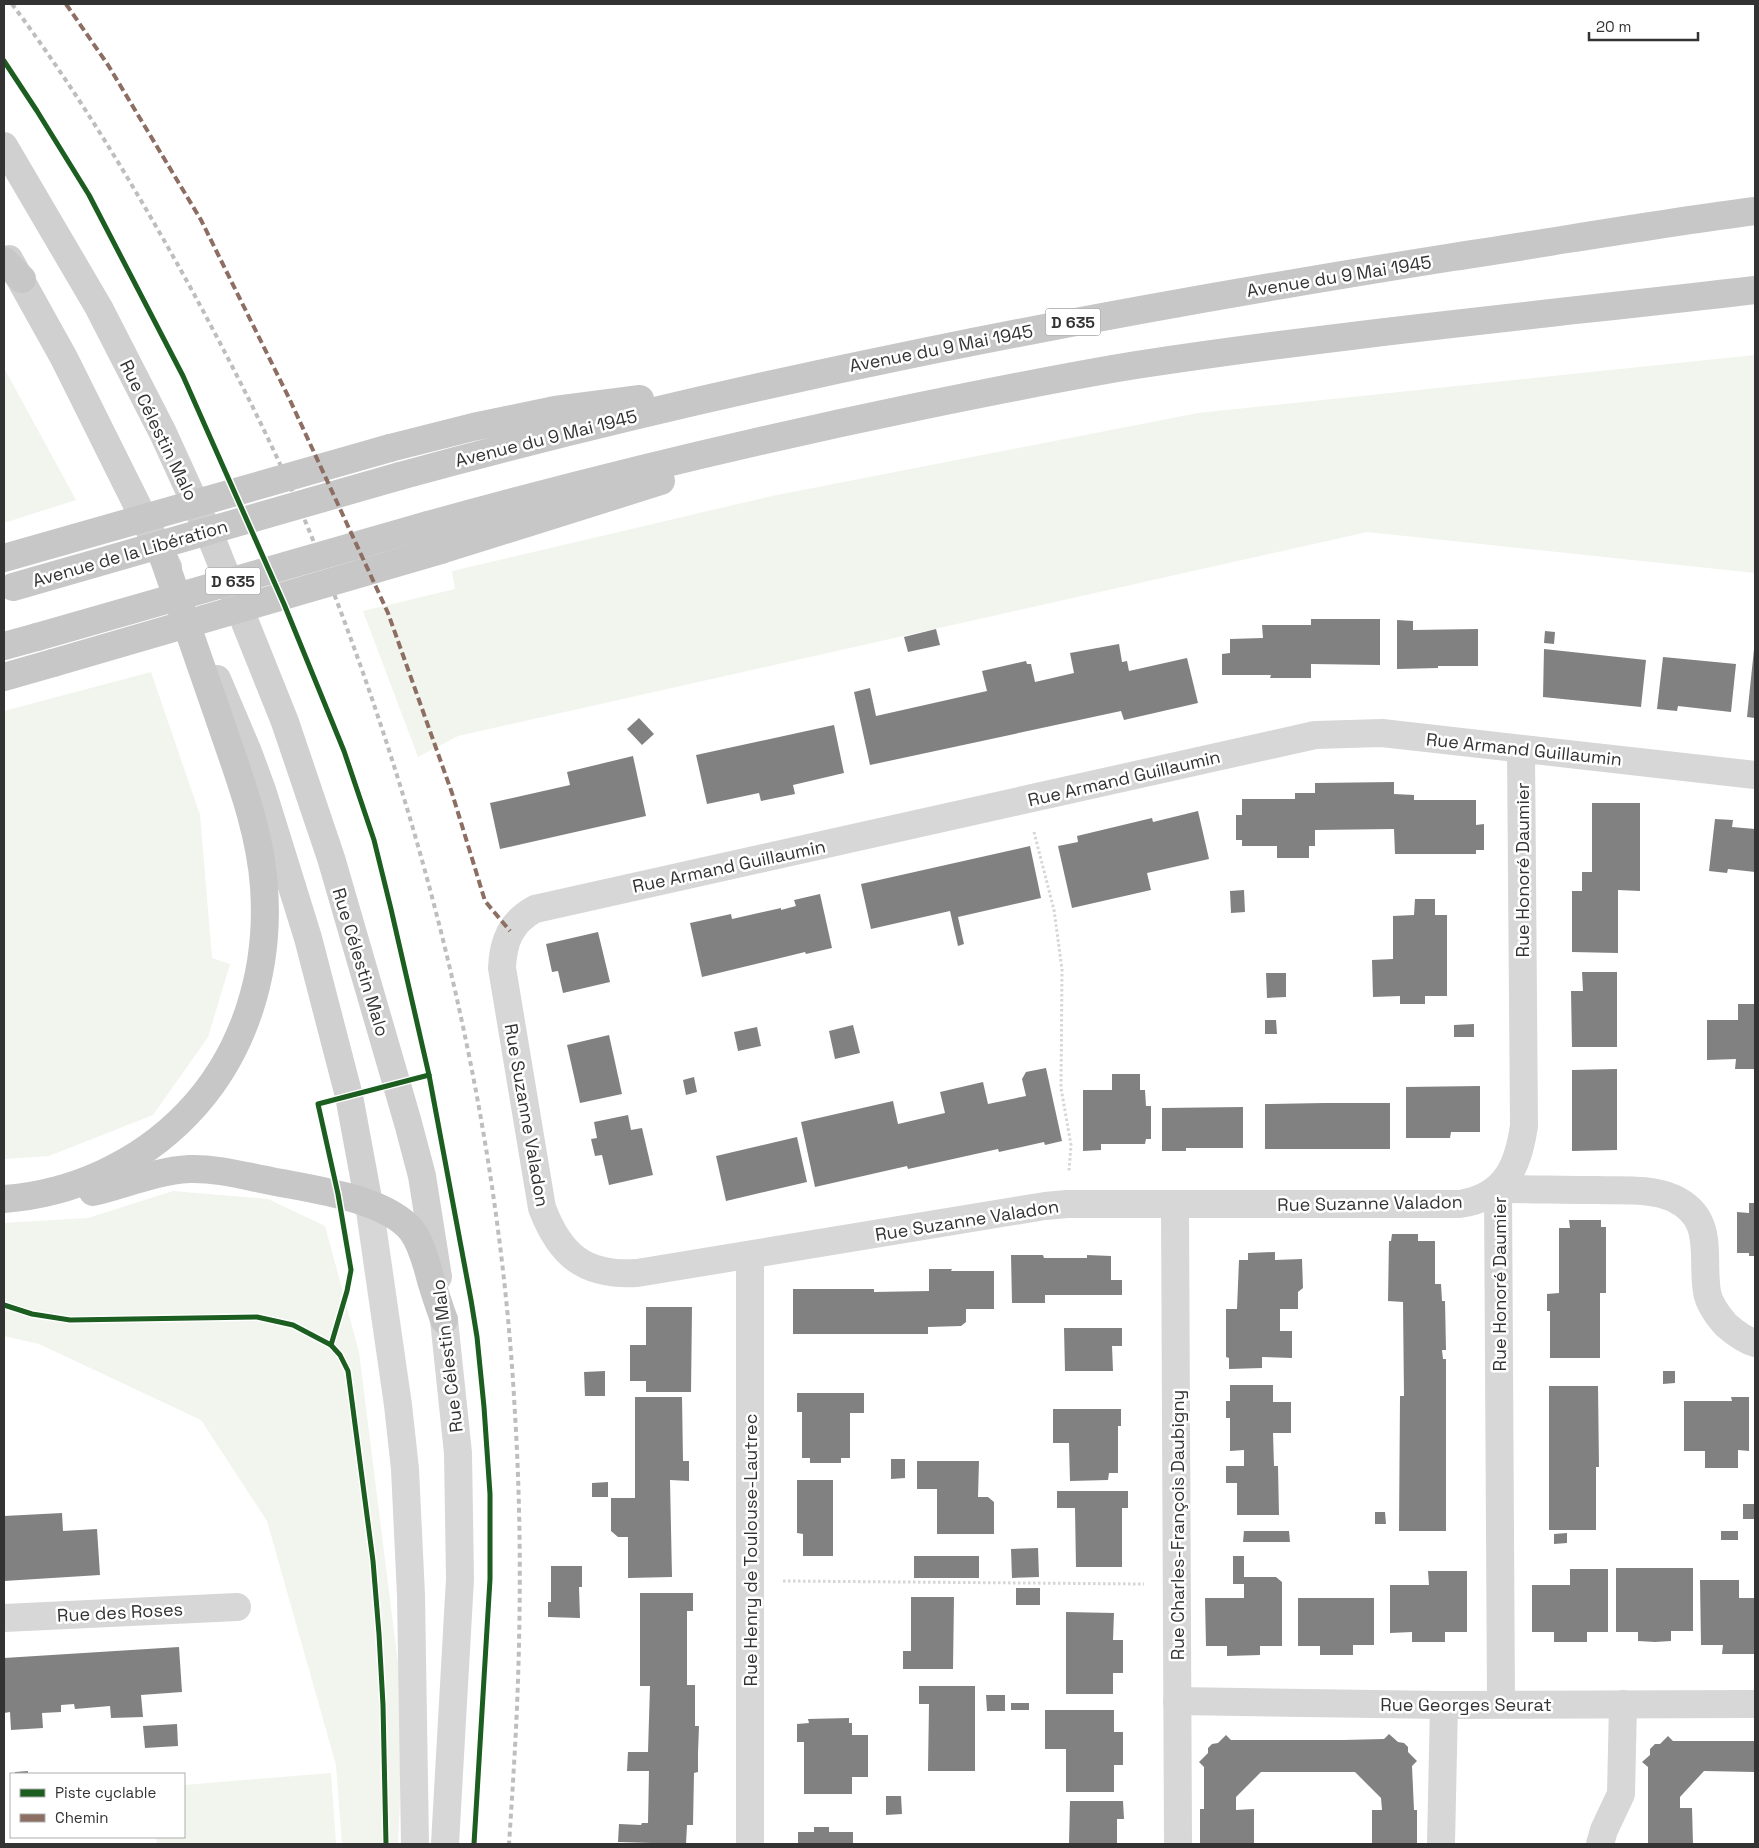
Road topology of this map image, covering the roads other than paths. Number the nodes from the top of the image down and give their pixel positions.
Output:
1 (4, 146) edge
2 (1755, 210) edge
3 (4, 251) edge
4 (13, 270) edge
5 (1755, 290) edge
6 (776, 383) junction
7 (874, 416) junction
8 (400, 476) joint
9 (161, 550) junction
10 (4, 558) edge
11 (8, 588) edge
12 (4, 646) edge
13 (4, 677) edge
14 (1521, 750) junction
15 (1755, 775) edge
16 (510, 931) joint
17 (1498, 1189) junction
18 (14, 1199) edge
19 (369, 1204) junction
20 (1175, 1205) junction
21 (750, 1255) junction
22 (444, 1320) junction
23 (1755, 1343) edge
24 (237, 1607) dead end
25 (4, 1618) edge
26 (1177, 1701) junction
27 (1501, 1704) junction
28 (1622, 1704) junction
29 (1755, 1704) edge
30 (1444, 1705) junction
31 (415, 1844) edge
32 (445, 1844) edge
33 (750, 1844) edge
34 (1178, 1844) edge
35 (1441, 1844) edge
36 (1600, 1844) edge

1 - 22 main road, Rue Célestin Malo
2 - 6 highway, Avenue du 9 Mai 1945 / D 635
3 - 4 main road
4 - 9 main road
5 - 7 highway, D 635
6 - 8 highway, Avenue du 9 Mai 1945 / D 635
6 - 10 highway, bridge
7 - 12 highway, D 635, bridge
7 - 13 highway, bridge
8 - 11 highway, Avenue de la Libération / D 635, bridge
9 - 18 highway
9 - 19 main road
14 - 15 street, Rue Armand Guillaumin
14 - 16 street, Rue Armand Guillaumin
14 - 17 street, Rue Honoré Daumier
16 - 21 street, Rue Suzanne Valadon
17 - 20 street, Rue Suzanne Valadon
17 - 23 street, Rue Suzanne Valadon
17 - 27 street, Rue Honoré Daumier
18 - 19 highway
19 - 22 highway
19 - 31 street
20 - 21 street, Rue Suzanne Valadon
20 - 26 street, Rue Charles-François Daubigny
21 - 33 street, Rue Henry de Toulouse-Lautrec
22 - 32 street, Rue Célestin Malo
24 - 25 street, Rue des Roses
26 - 30 street, Rue Georges Seurat
26 - 34 street, Rue Charles-François Daubigny
27 - 28 street, Rue Georges Seurat
27 - 30 street, Rue Georges Seurat
28 - 29 street, Rue Georges Seurat
28 - 36 street
30 - 35 street

